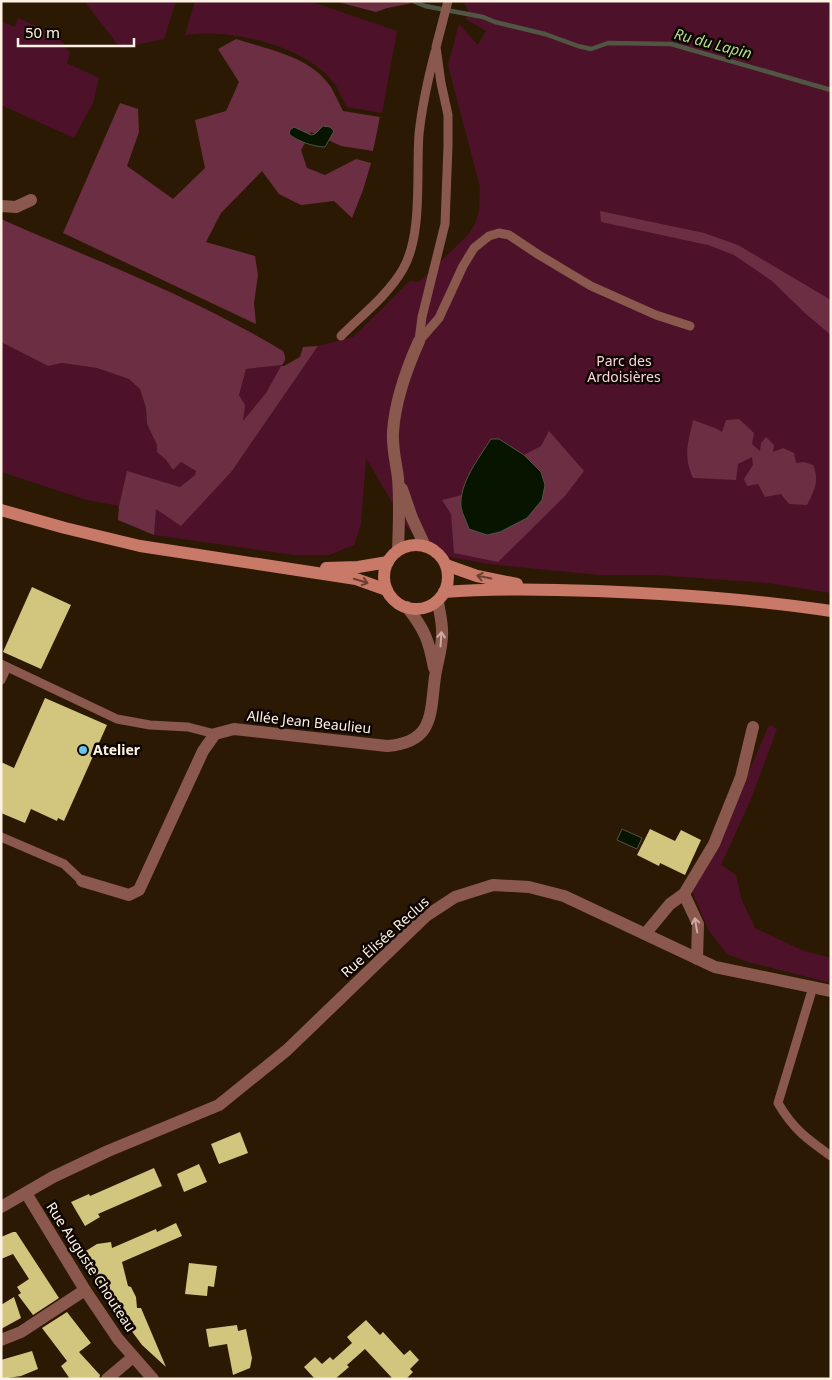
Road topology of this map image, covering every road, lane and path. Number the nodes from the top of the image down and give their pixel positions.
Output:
1 (448, 1) edge
2 (436, 47) junction
3 (31, 200) dead end
4 (1, 206) edge
5 (690, 326) dead end
6 (341, 336) dead end
7 (419, 341) junction
8 (398, 478) junction
9 (1, 510) edge
10 (426, 546) junction
11 (398, 550) junction
12 (388, 562) junction
13 (446, 565) junction
14 (300, 570) junction
15 (549, 589) junction
16 (387, 590) junction
17 (441, 596) junction
18 (407, 607) junction
19 (831, 611) edge
20 (4, 666) edge
21 (435, 676) junction
22 (1, 680) edge
23 (753, 728) dead end
24 (215, 734) junction
25 (1, 837) edge
26 (82, 881) joint
27 (684, 894) junction
28 (645, 934) junction
29 (698, 959) junction
30 (813, 987) junction
31 (831, 991) edge
32 (831, 1156) edge
33 (26, 1192) junction
34 (1, 1207) edge
35 (85, 1290) junction
36 (1, 1340) edge
37 (133, 1357) junction
38 (107, 1379) edge
39 (153, 1379) edge

1 - 2 lane
2 - 6 lane
2 - 7 lane
3 - 4 street
5 - 7 lane
7 - 8 street
8 - 10 street
8 - 11 street
9 - 14 main road
10 - 11 main road
10 - 13 main road
11 - 12 main road
12 - 14 main road
12 - 16 main road
15 -> 13 main road
13 - 17 main road
14 -> 16 main road
15 - 17 main road
15 - 19 main road
16 - 18 main road
17 - 18 main road
21 -> 17 street, Allée Jean Beaulieu
18 - 21 street, Allée Jean Beaulieu
20 - 22 lane
20 - 24 lane
21 - 24 street, Allée Jean Beaulieu
23 - 27 street
24 - 26 street
25 - 26 lane
27 - 28 street
29 -> 27 street
28 - 29 street, Rue Élisée Reclus
28 - 33 street, Rue Élisée Reclus
29 - 30 street, Rue Élisée Reclus
30 - 31 street, Rue Élisée Reclus
30 - 32 lane
33 - 34 street, Rue Élisée Reclus
33 - 35 street, Rue Auguste Chouteau
35 - 36 street
35 - 37 street, Rue Auguste Chouteau
37 - 38 street
37 - 39 street, Rue Auguste Chouteau

